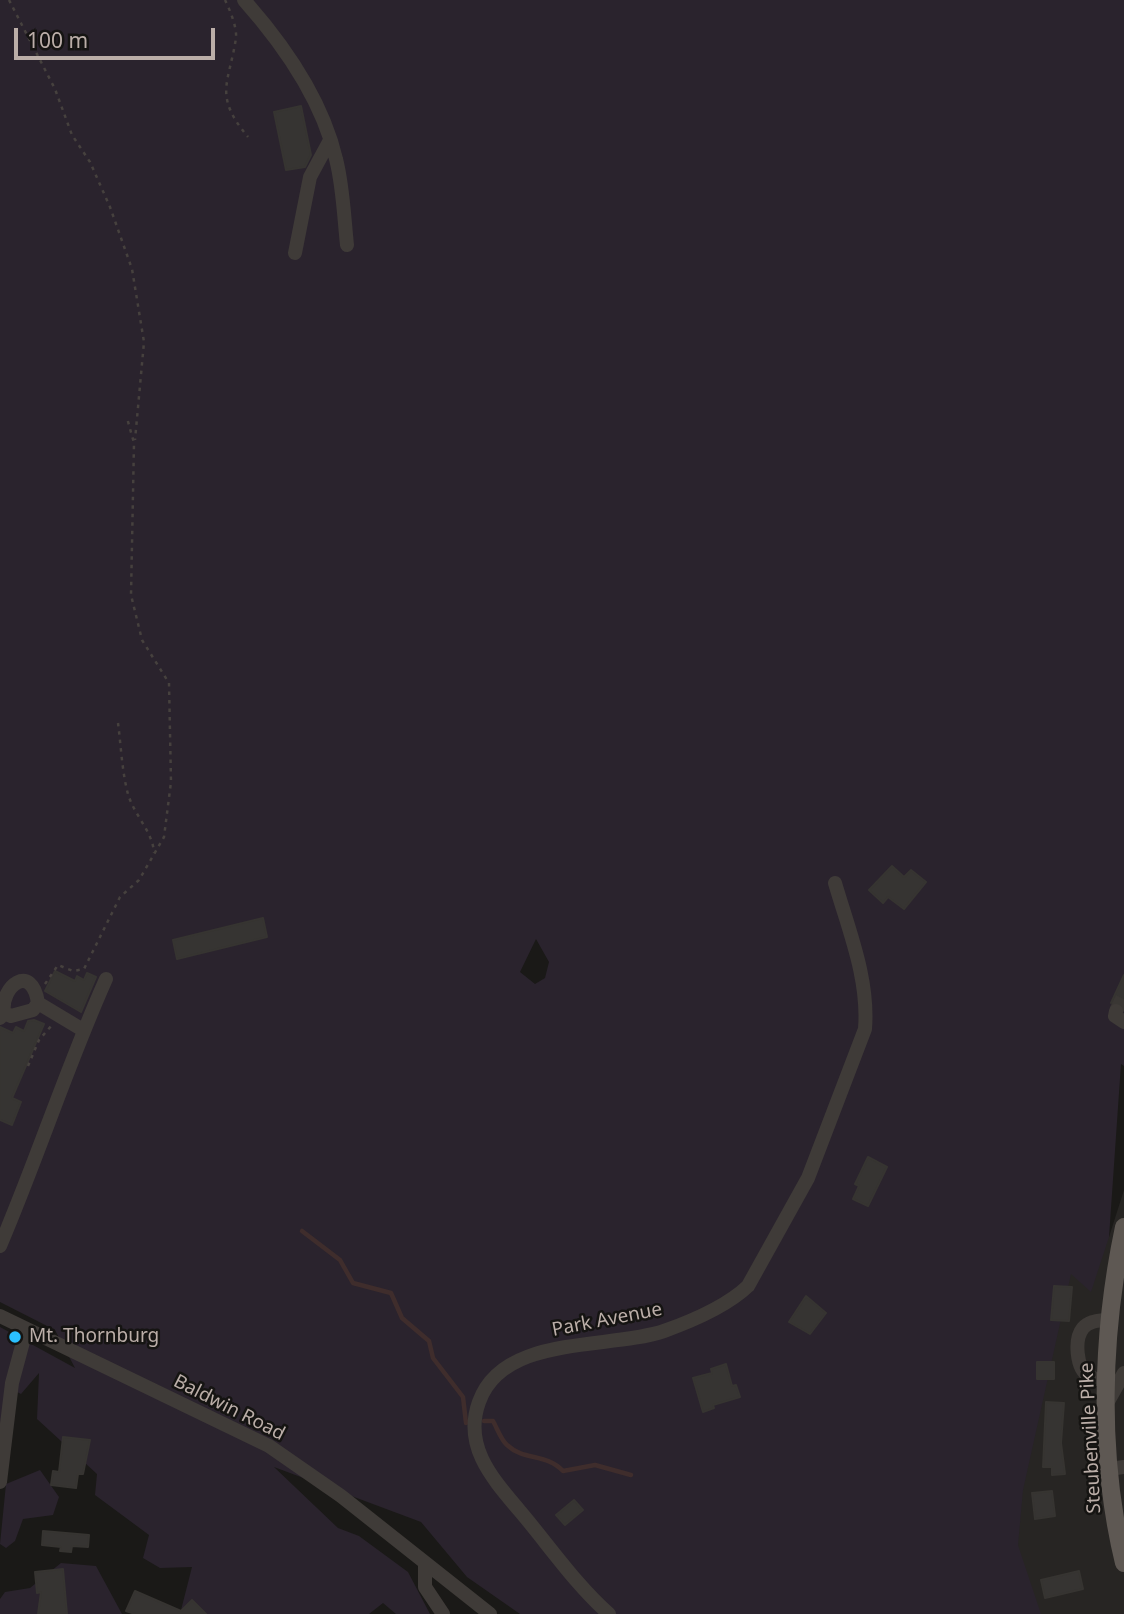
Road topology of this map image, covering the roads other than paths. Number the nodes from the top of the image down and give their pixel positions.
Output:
1 (244, 0) edge
2 (330, 140) junction
3 (347, 245) dead end
4 (295, 253) dead end
5 (835, 883) dead end
6 (106, 979) dead end
7 (38, 1003) junction
8 (2, 1016) edge
9 (83, 1030) junction
10 (1124, 1227) edge
11 (0, 1245) edge
12 (1119, 1291) edge
13 (0, 1316) edge
14 (1110, 1319) junction
15 (26, 1331) junction
16 (1124, 1373) edge
17 (1106, 1381) junction
18 (6, 1385) edge
19 (1106, 1405) junction
20 (1117, 1468) edge
21 (0, 1482) edge
22 (1123, 1553) edge
23 (425, 1565) junction
24 (443, 1614) edge
25 (490, 1614) edge
26 (610, 1614) edge

1 - 2 street
2 - 3 street
2 - 4 street
5 - 26 street, Park Avenue
6 - 9 street
7 - 8 street
7 - 8 street
7 - 9 street
9 - 11 street
10 - 12 main road, Steubenville Pike
12 - 14 main road, Steubenville Pike
13 - 15 street, Baldwin Road
14 - 17 main road, Steubenville Pike
14 - 17 street
15 - 18 street
15 - 23 street, Baldwin Road
16 - 19 street
17 - 19 main road, Steubenville Pike
18 - 21 street
19 - 20 main road, Steubenville Pike
20 - 22 main road, Steubenville Pike
23 - 24 street
23 - 25 street, Baldwin Road

